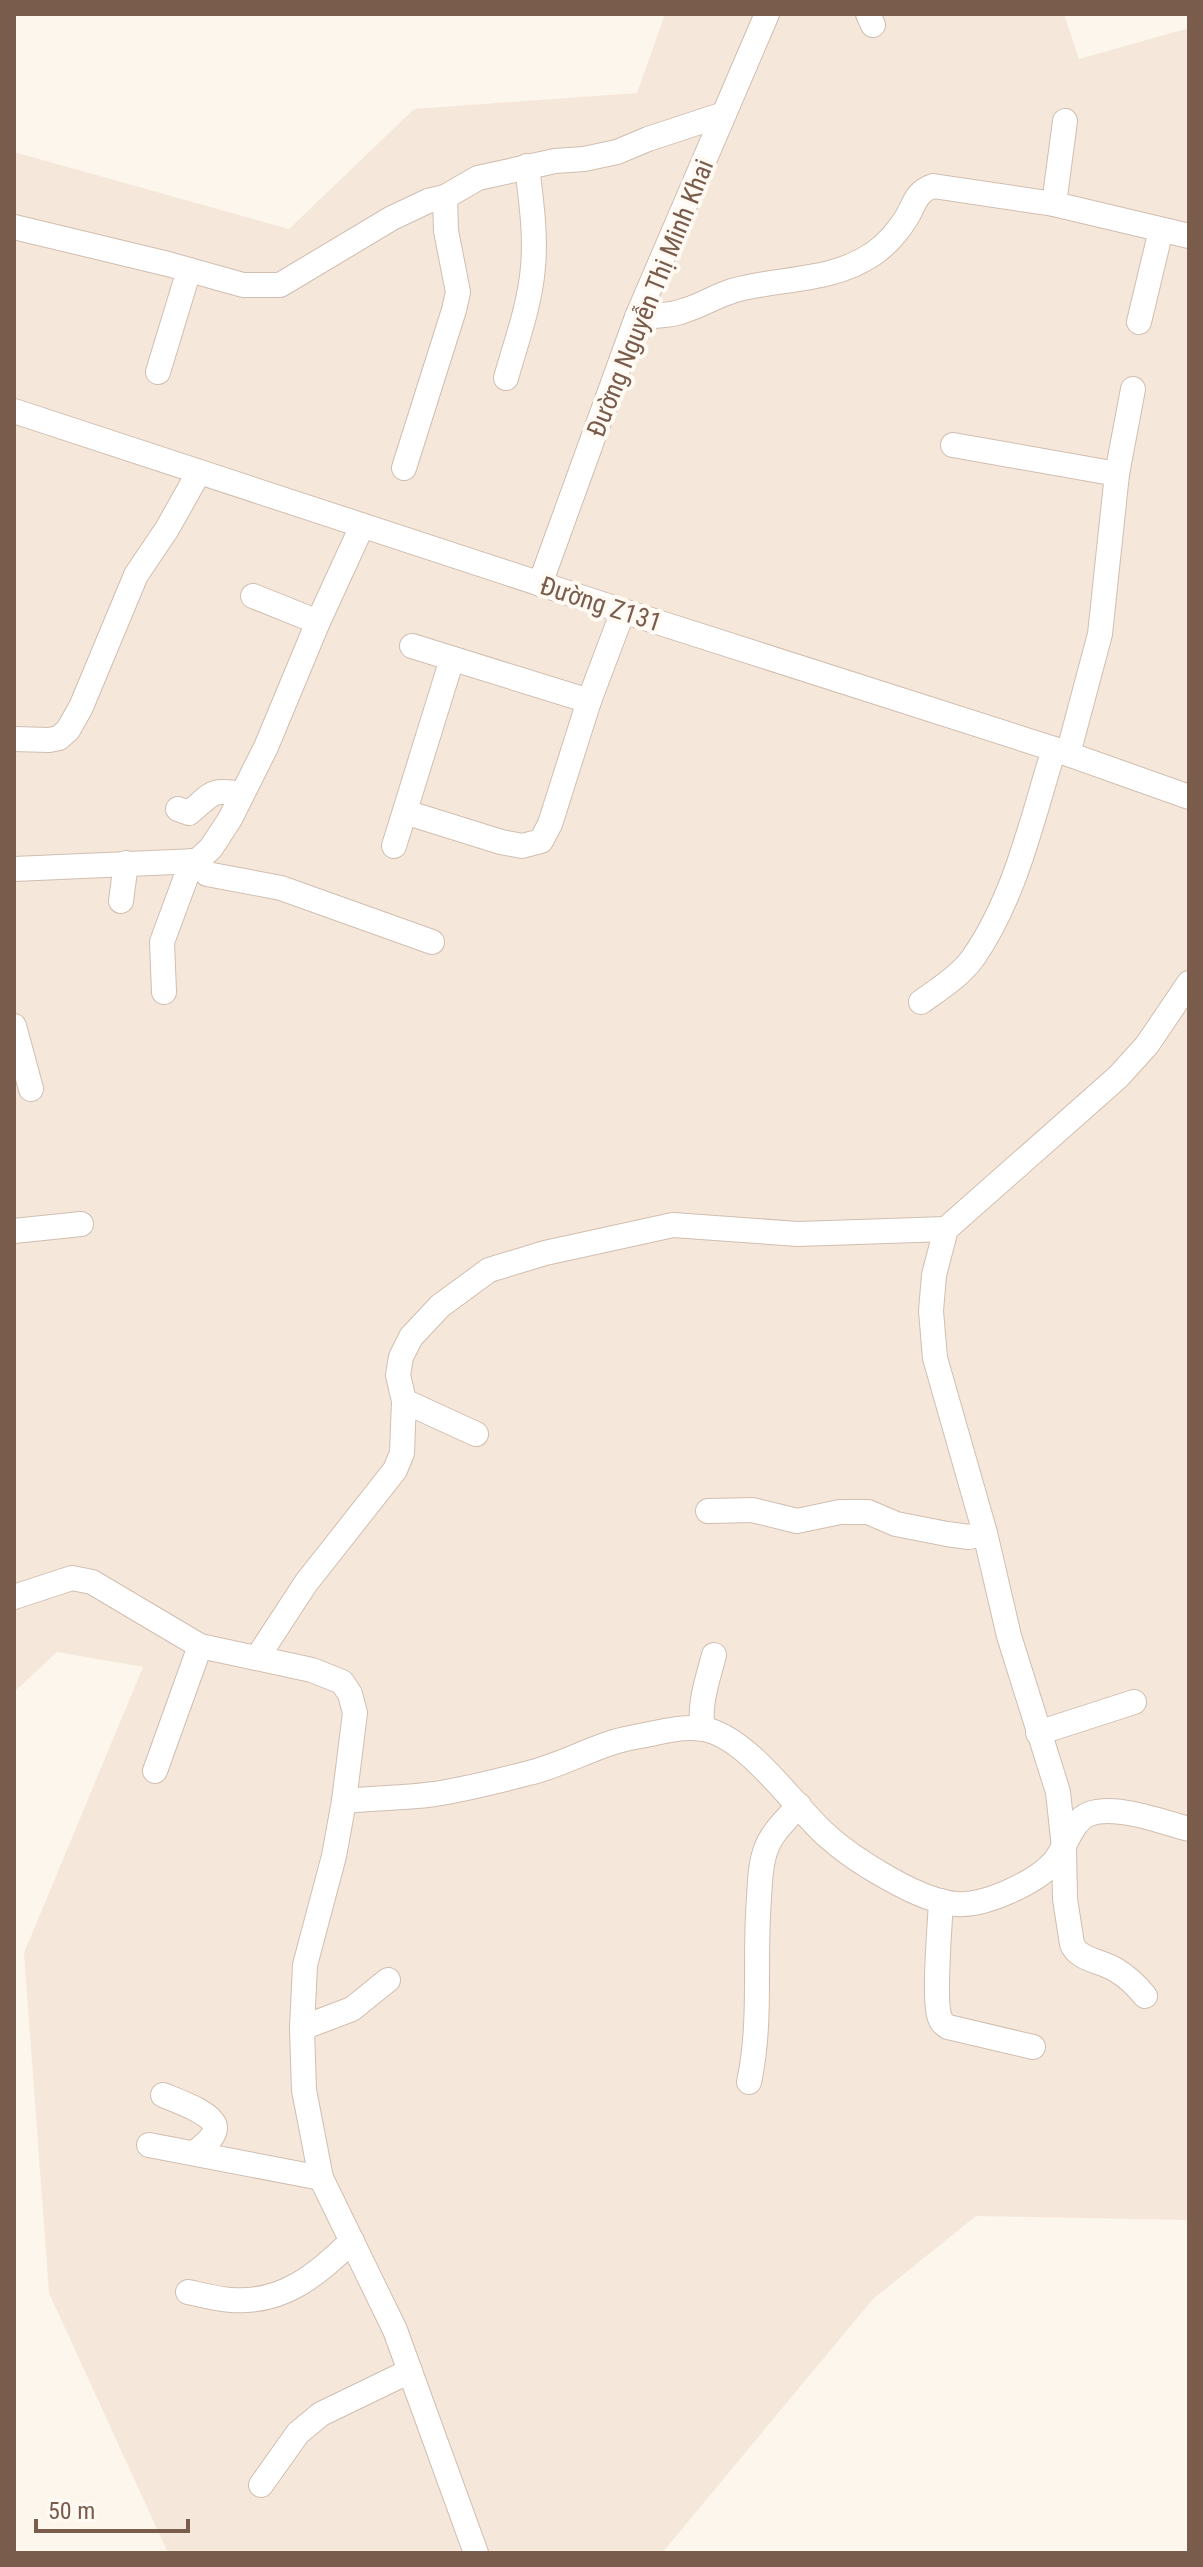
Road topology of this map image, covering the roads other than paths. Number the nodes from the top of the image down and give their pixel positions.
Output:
1 (767, 14) edge
2 (724, 114) junction
3 (1065, 121) dead end
4 (527, 166) junction
5 (445, 197) junction
6 (1054, 204) junction
7 (14, 227) edge
8 (1161, 230) junction
9 (1189, 236) edge
10 (189, 270) junction
11 (637, 317) junction
12 (1139, 322) dead end
13 (158, 372) dead end
14 (506, 378) dead end
15 (1133, 389) dead end
16 (14, 411) edge
17 (953, 445) dead end
18 (404, 468) dead end
19 (199, 472) junction
20 (1117, 474) junction
21 (362, 526) junction
22 (540, 584) junction
23 (253, 596) dead end
24 (623, 611) junction
25 (318, 622) junction
26 (412, 646) dead end
27 (452, 659) junction
28 (589, 701) junction
29 (14, 739) edge
30 (1061, 752) junction
31 (242, 794) junction
32 (1189, 797) edge
33 (178, 809) dead end
34 (405, 812) junction
35 (394, 846) dead end
36 (194, 861) junction
37 (126, 863) junction
38 (14, 869) edge
39 (121, 901) dead end
40 (432, 942) dead end
41 (1189, 983) edge
42 (164, 992) dead end
43 (921, 1002) dead end
44 (14, 1026) edge
45 (31, 1089) dead end
46 (81, 1224) dead end
47 (946, 1229) junction
48 (14, 1231) edge
49 (404, 1401) junction
50 (476, 1434) dead end
51 (708, 1511) dead end
52 (985, 1533) junction
53 (14, 1597) edge
54 (200, 1646) junction
55 (714, 1655) dead end
56 (257, 1658) junction
57 (1134, 1702) dead end
58 (703, 1729) junction
59 (1038, 1733) junction
60 (155, 1771) dead end
61 (344, 1801) junction
62 (799, 1805) junction
63 (1189, 1829) edge
64 (1064, 1848) junction
65 (941, 1901) junction
66 (388, 1980) dead end
67 (1145, 1996) dead end
68 (302, 2028) junction
69 (1033, 2047) dead end
70 (749, 2082) dead end
71 (163, 2095) dead end
72 (149, 2145) dead end
73 (195, 2153) junction
74 (321, 2178) junction
75 (352, 2241) junction
76 (188, 2292) dead end
77 (410, 2371) junction
78 (261, 2485) dead end
79 (476, 2553) edge

1 - 2 street, Đường Nguyễn Thị Minh Khai
2 - 4 street
2 - 11 street, Đường Nguyễn Thị Minh Khai
3 - 6 street
4 - 5 street
4 - 14 street
5 - 10 street
5 - 18 street
6 - 8 street
6 - 11 street
7 - 10 street
8 - 9 street
8 - 12 street
10 - 13 street
11 - 22 street, Đường Nguyễn Thị Minh Khai
15 - 20 street
16 - 19 street, Đường Z131
17 - 20 street
19 - 21 street, Đường Z131
19 - 29 street
20 - 30 street
21 - 22 street, Đường Z131
21 - 25 street
22 - 24 street, Đường Z131
23 - 25 street
24 - 28 street
24 - 30 street, Đường Z131
25 - 31 street
26 - 27 street
27 - 28 street
27 - 34 street
28 - 34 street
30 - 32 street, Đường Z131
30 - 43 street
31 - 33 street
31 - 36 street
34 - 35 street
36 - 37 street
36 - 40 street
36 - 42 street
37 - 38 street
37 - 39 street
41 - 47 street
44 - 45 street
46 - 48 street
47 - 49 street
47 - 52 street
49 - 50 street
49 - 56 street
51 - 52 street
52 - 59 street
53 - 54 street
54 - 56 street
54 - 60 street
55 - 58 street
56 - 61 street
57 - 59 street
58 - 61 street
58 - 62 street
59 - 64 street
61 - 68 street
62 - 65 street
62 - 70 street
63 - 64 street
64 - 65 street
64 - 67 street
65 - 69 street
66 - 68 street
68 - 74 street
71 - 73 street
72 - 73 street
73 - 74 street
74 - 75 street
75 - 76 street
75 - 77 street
77 - 78 street
77 - 79 street

